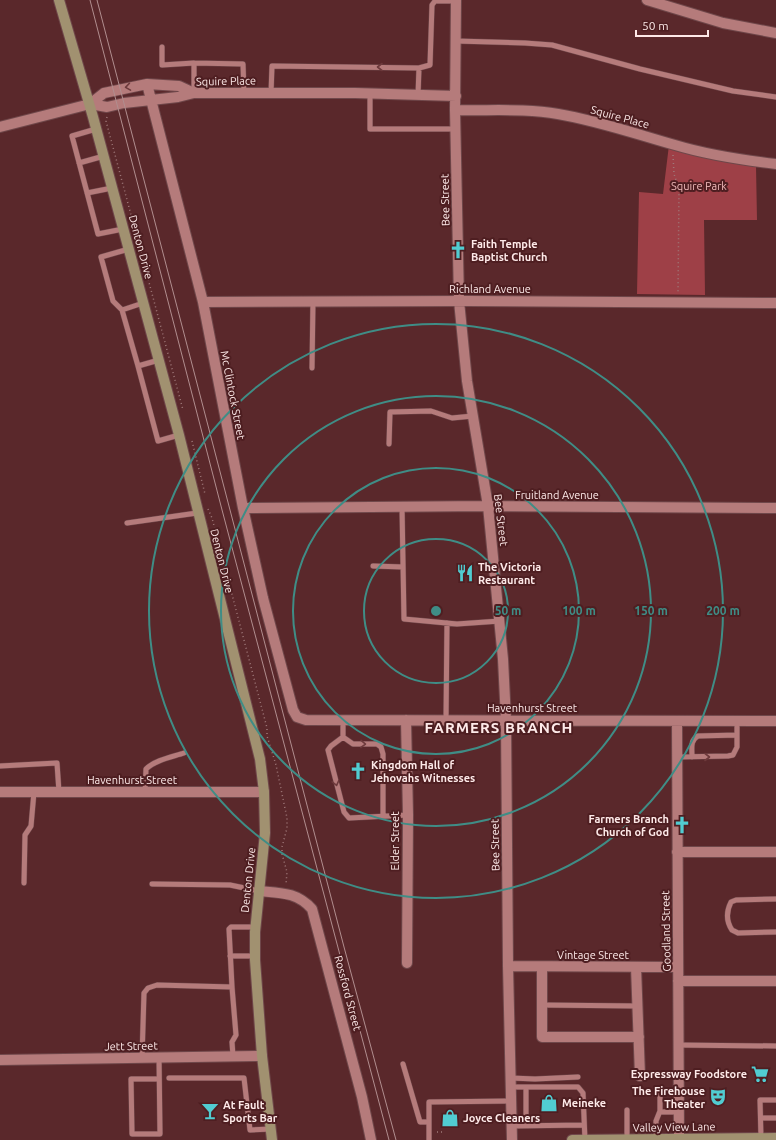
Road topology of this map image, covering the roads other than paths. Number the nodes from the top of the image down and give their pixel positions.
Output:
1 (59, 0) edge
2 (435, 0) edge
3 (647, 0) edge
4 (456, 1) edge
5 (776, 33) edge
6 (456, 42) junction
7 (162, 47) dead end
8 (194, 63) junction
9 (419, 68) junction
10 (147, 84) junction
11 (194, 92) junction
12 (244, 92) junction
13 (271, 93) junction
14 (370, 93) junction
15 (418, 95) junction
16 (456, 96) junction
17 (776, 97) edge
18 (151, 99) junction
19 (90, 104) junction
20 (455, 110) junction
21 (0, 127) edge
22 (96, 129) junction
23 (456, 129) junction
24 (104, 156) junction
25 (79, 163) junction
26 (776, 164) edge
27 (112, 188) junction
28 (87, 193) junction
29 (123, 229) junction
30 (129, 249) junction
31 (458, 300) junction
32 (313, 301) junction
33 (203, 302) junction
34 (143, 303) junction
35 (776, 303) edge
36 (122, 310) junction
37 (159, 360) junction
38 (138, 366) junction
39 (312, 368) dead end
40 (473, 416) junction
41 (179, 435) junction
42 (389, 444) dead end
43 (488, 506) junction
44 (402, 507) junction
45 (242, 508) junction
46 (776, 508) edge
47 (198, 513) junction
48 (126, 523) dead end
49 (373, 566) dead end
50 (403, 567) junction
51 (500, 621) junction
52 (447, 623) junction
53 (292, 710) joint
54 (343, 720) junction
55 (406, 720) junction
56 (446, 720) junction
57 (506, 720) junction
58 (677, 721) junction
59 (737, 721) junction
60 (776, 721) edge
61 (737, 735) junction
62 (343, 737) junction
63 (184, 753) dead end
64 (677, 757) junction
65 (692, 757) junction
66 (0, 766) edge
67 (0, 792) edge
68 (34, 792) junction
69 (59, 792) junction
70 (145, 792) junction
71 (264, 792) junction
72 (383, 815) junction
73 (408, 815) junction
74 (677, 852) junction
75 (776, 852) edge
76 (24, 883) dead end
77 (152, 884) dead end
78 (259, 891) junction
79 (776, 899) edge
80 (255, 927) junction
81 (776, 932) edge
82 (230, 956) junction
83 (255, 956) junction
84 (407, 963) dead end
85 (508, 966) junction
86 (542, 967) junction
87 (636, 967) junction
88 (678, 967) junction
89 (678, 981) junction
90 (776, 981) edge
91 (232, 987) junction
92 (542, 1005) junction
93 (637, 1006) junction
94 (639, 1038) junction
95 (678, 1045) junction
96 (776, 1046) edge
97 (233, 1056) junction
98 (262, 1056) junction
99 (159, 1057) junction
100 (142, 1058) junction
101 (0, 1060) edge
102 (403, 1064) dead end
103 (640, 1076) dead end
104 (578, 1077) dead end
105 (169, 1078) dead end
106 (159, 1079) junction
107 (511, 1083) junction
108 (526, 1087) junction
109 (678, 1092) junction
110 (776, 1100) edge
111 (511, 1101) junction
112 (627, 1110) dead end
113 (660, 1112) junction
114 (678, 1112) junction
115 (761, 1118) junction
116 (776, 1118) edge
117 (429, 1122) junction
118 (584, 1125) junction
119 (512, 1126) junction
120 (526, 1126) junction
121 (271, 1129) junction
122 (761, 1138) junction
123 (776, 1138) edge
124 (627, 1139) edge
125 (656, 1139) junction
126 (684, 1139) edge
127 (272, 1140) edge
128 (371, 1140) edge
129 (429, 1140) edge
130 (512, 1140) edge
131 (572, 1140) edge
132 (585, 1140) edge

1 - 19 street, Denton Drive
2 - 4 lane
2 - 9 lane
3 - 5 street
4 - 6 street, Bee Street
6 - 16 street, Bee Street
6 - 17 lane
7 - 8 lane
8 - 11 lane
8 - 12 lane
9 -> 13 lane
9 - 15 lane
10 - 11 street
10 - 18 street, Mc Clintock Street
10 -> 19 street
11 - 12 street, Squire Place
11 - 18 street, Squire Place
12 - 13 street, Squire Place
13 - 14 street, Squire Place
14 - 15 street, Squire Place
14 - 23 lane
15 - 16 street, Squire Place
16 - 20 street, Bee Street
18 - 19 street, Squire Place
18 - 33 street, Mc Clintock Street
19 - 21 street, Squire Place
19 - 22 street, Denton Drive
20 - 23 street, Bee Street
20 - 26 street, Squire Place
22 - 24 street, Denton Drive
22 - 25 lane
23 - 31 street, Bee Street
24 - 25 lane
24 - 27 street, Denton Drive
25 - 28 lane
27 - 28 lane
27 - 29 street, Denton Drive
28 - 29 lane
29 - 30 street, Denton Drive
30 - 34 street, Denton Drive
30 - 36 lane
31 - 32 street, Richland Avenue
31 - 35 street, Richland Avenue
31 - 40 street, Bee Street
32 - 33 street, Richland Avenue
32 - 39 lane
33 - 45 street, Mc Clintock Street
34 - 36 lane
34 - 37 street, Denton Drive
36 - 38 lane
37 - 38 lane
37 - 41 street, Denton Drive
38 - 41 lane
40 - 42 lane
40 - 43 street, Bee Street
41 - 47 street, Denton Drive
43 - 44 street, Fruitland Avenue
43 - 46 street, Fruitland Avenue
43 - 51 street, Bee Street
44 - 45 street, Fruitland Avenue
44 - 50 lane
45 - 53 street, Mc Clintock Street
47 - 48 lane
47 - 71 street, Denton Drive
49 - 50 lane
50 - 52 lane
51 - 52 lane
51 - 57 street, Bee Street
52 - 56 lane
53 - 54 street, Havenhurst Street
54 - 55 street, Havenhurst Street
54 - 62 lane
55 - 56 street, Havenhurst Street
55 - 73 street, Elder Street
56 - 57 street, Havenhurst Street
57 - 58 street, Havenhurst Street
57 - 85 street, Bee Street
58 - 59 street, Havenhurst Street
58 - 64 street, Goodland Street
59 - 60 street, Havenhurst Street
59 - 61 lane
65 -> 61 lane
61 - 65 lane
62 -> 72 lane
62 -> 72 lane
63 - 70 lane
64 - 65 lane
64 - 74 street, Goodland Street
66 - 69 lane
67 - 68 street, Havenhurst Street
68 - 69 street, Havenhurst Street
68 - 76 lane
69 - 70 street, Havenhurst Street
70 - 71 street, Havenhurst Street
71 - 78 street, Denton Drive
72 - 73 lane
73 - 84 street, Elder Street
74 - 75 street
74 - 88 street, Goodland Street
77 - 78 lane
78 - 80 street, Denton Drive
78 - 128 street, Rossford Street
79 - 81 lane
80 - 82 lane
80 - 83 street, Denton Drive
82 - 83 lane
82 - 91 lane
83 - 98 street, Denton Drive
85 - 86 street, Vintage Street
85 - 107 street, Bee Street
86 - 87 street, Vintage Street
86 - 92 street
87 - 88 street, Vintage Street
87 - 93 street
88 - 89 street, Goodland Street
89 - 90 street
89 - 95 street, Goodland Street
91 - 97 lane
91 - 100 lane
92 - 93 lane
92 - 94 street
93 - 94 street
94 - 103 street
95 - 96 lane
95 - 109 street, Goodland Street
97 - 98 street, Jett Street
97 - 99 street, Jett Street
98 - 121 street, Denton Drive
99 - 100 street, Jett Street
99 - 106 lane
100 - 101 street, Jett Street
102 - 117 lane
104 - 107 lane
105 - 121 lane
106 - 106 lane
107 - 108 lane
107 - 111 street, Bee Street
108 - 118 lane
108 - 120 lane
109 - 113 lane
109 - 114 street, Goodland Street
110 - 115 lane
111 - 117 lane
111 - 119 street, Bee Street
112 - 124 lane
113 - 114 lane
113 - 125 lane
114 - 126 street, Goodland Street
115 - 116 lane
115 - 122 lane
117 - 129 lane
118 - 120 lane
118 - 132 lane
119 - 120 lane
119 - 130 street, Bee Street
121 - 127 street, Denton Drive
122 - 123 street, Valley View Lane
122 - 126 street, Valley View Lane
124 - 125 street, Valley View Lane
124 - 132 street, Valley View Lane
125 - 126 street, Valley View Lane
131 - 132 street, Valley View Lane

